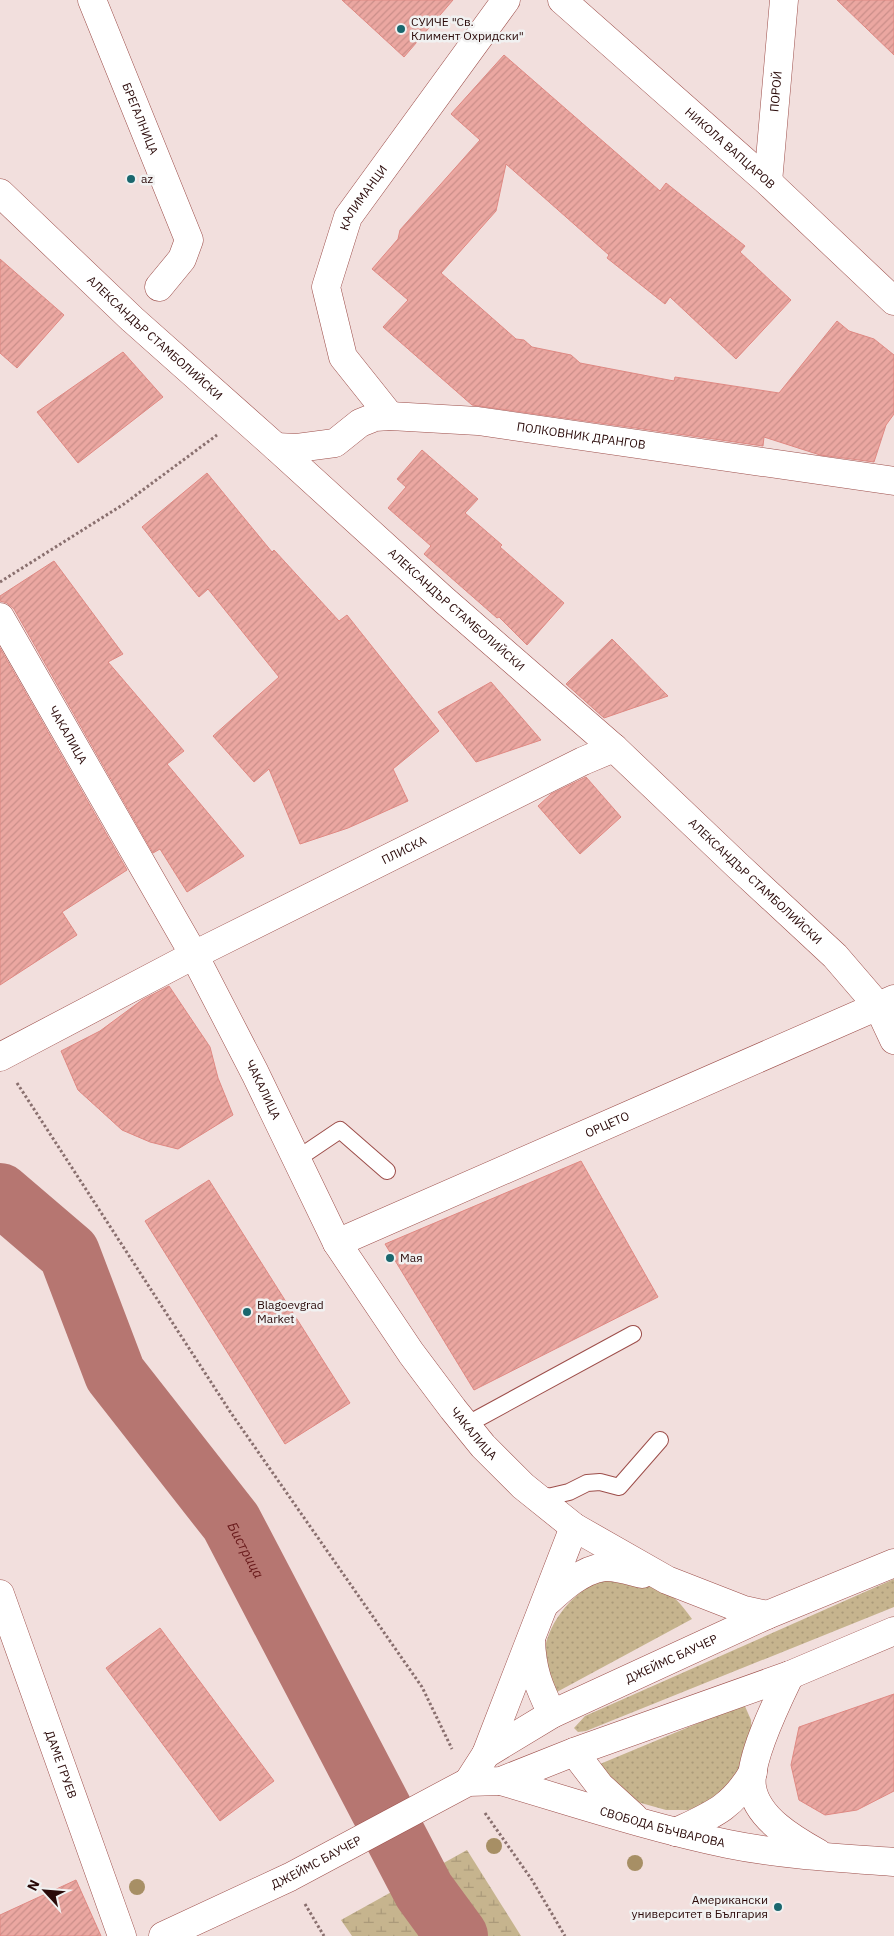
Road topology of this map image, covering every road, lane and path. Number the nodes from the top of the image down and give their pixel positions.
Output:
1 (92, 0) edge
2 (506, 0) edge
3 (562, 0) edge
4 (784, 0) edge
5 (768, 182) junction
6 (0, 193) edge
7 (159, 287) dead end
8 (894, 301) edge
9 (390, 416) junction
10 (242, 417) junction
11 (276, 447) junction
12 (894, 481) edge
13 (0, 582) edge
14 (0, 617) edge
15 (614, 748) junction
16 (194, 955) junction
17 (886, 1002) edge
18 (894, 1040) edge
19 (0, 1057) edge
20 (16, 1082) dead end
21 (297, 1159) junction
22 (387, 1171) dead end
23 (337, 1243) junction
24 (633, 1334) dead end
25 (466, 1425) junction
26 (660, 1440) dead end
27 (536, 1496) junction
28 (574, 1527) junction
29 (894, 1563) edge
30 (667, 1580) junction
31 (0, 1594) edge
32 (542, 1607) junction
33 (767, 1615) junction
34 (894, 1631) edge
35 (530, 1636) junction
36 (790, 1675) junction
37 (552, 1714) junction
38 (452, 1750) dead end
39 (574, 1752) junction
40 (486, 1754) junction
41 (753, 1772) junction
42 (501, 1781) junction
43 (468, 1782) junction
44 (484, 1811) dead end
45 (640, 1822) junction
46 (676, 1832) junction
47 (825, 1858) junction
48 (894, 1862) edge
49 (122, 1936) edge
50 (162, 1936) edge
51 (565, 1936) edge

1 - 7 street, БРЕГАЛНИЦА
2 - 9 street, КАЛИМАНЦИ
3 - 5 street, НИКОЛА ВАПЦАРОВ
4 - 5 street, ПОРОЙ
5 - 8 street, НИКОЛА ВАПЦАРОВ
6 - 10 street, АЛЕКСАНДЪР СТАМБОЛИЙСКИ
9 - 11 street, ПОЛКОВНИК ДРАНГОВ
9 - 12 street, ПОЛКОВНИК ДРАНГОВ
10 - 11 street, АЛЕКСАНДЪР СТАМБОЛИЙСКИ
10 - 13 path
11 - 15 street, АЛЕКСАНДЪР СТАМБОЛИЙСКИ
14 - 16 street, ЧАКАЛИЦА
15 - 16 street, ПЛИСКА
15 - 17 street, АЛЕКСАНДЪР СТАМБОЛИЙСКИ
16 - 19 street, ПЛИСКА
16 - 21 street, ЧАКАЛИЦА
17 - 18 street, АЛЕКСАНДЪР СТАМБОЛИЙСКИ
17 - 23 street, ОРЦЕТО
20 - 38 path
21 - 22 lane
21 - 23 street, ЧАКАЛИЦА
23 - 25 street, ЧАКАЛИЦА
24 - 25 lane
25 - 27 street, ЧАКАЛИЦА
26 - 27 lane
27 - 28 street, ЧАКАЛИЦА
28 - 30 street, ЧАКАЛИЦА
28 - 32 street
29 - 33 street, ДЖЕЙМС БАУЧЕР
30 - 32 street
30 - 33 street, ЧАКАЛИЦА
31 - 49 street, ДАМЕ ГРУЕВ
32 - 35 street
33 - 37 street, ДЖЕЙМС БАУЧЕР
34 - 36 street, ДЖЕЙМС БАУЧЕР
35 - 37 street
35 - 40 street
36 - 39 street, ДЖЕЙМС БАУЧЕР
36 - 41 street, СВОБОДА БЪЧВАРОВА
37 - 39 street
37 - 40 street, ДЖЕЙМС БАУЧЕР
39 - 42 street, ДЖЕЙМС БАУЧЕР
39 - 45 street
40 - 43 street, ДЖЕЙМС БАУЧЕР
41 - 46 street
41 - 47 street, СВОБОДА БЪЧВАРОВА
42 - 43 street, ДЖЕЙМС БАУЧЕР
42 - 45 street, СВОБОДА БЪЧВАРОВА
43 - 50 street, ДЖЕЙМС БАУЧЕР
44 - 51 path
45 - 46 street, СВОБОДА БЪЧВАРОВА
46 - 47 street, СВОБОДА БЪЧВАРОВА
47 - 48 street, СВОБОДА БЪЧВАРОВА

